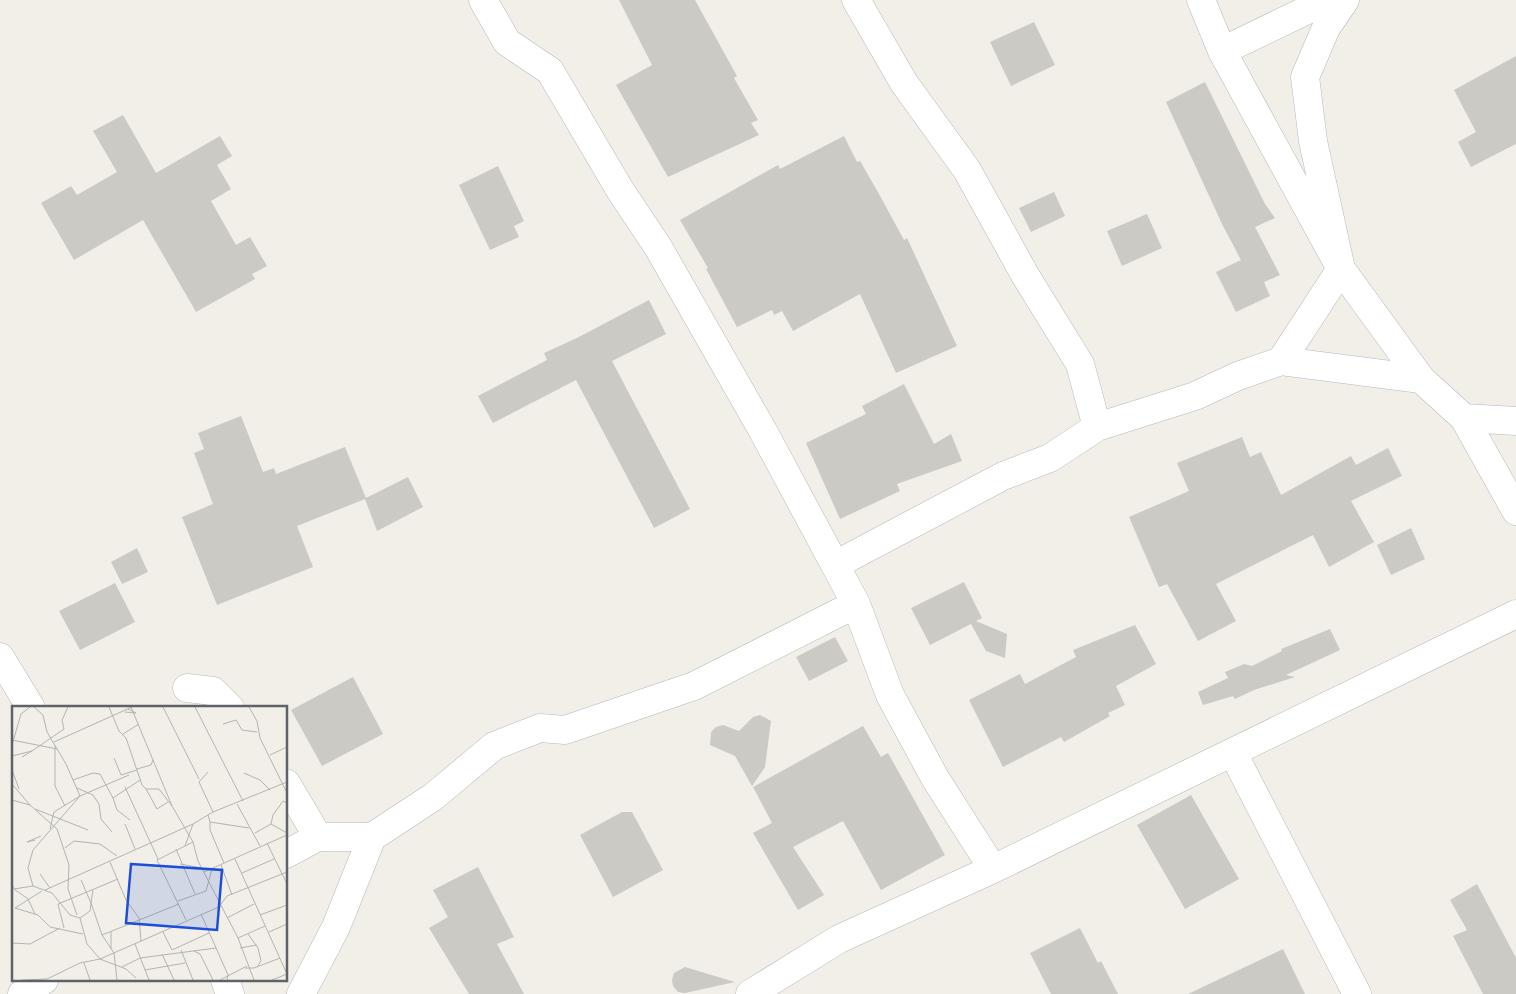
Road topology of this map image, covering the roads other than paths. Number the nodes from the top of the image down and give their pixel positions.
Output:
1 (483, 0) edge
2 (856, 0) edge
3 (1201, 0) edge
4 (1328, 0) edge
5 (1345, 0) edge
6 (1222, 51) junction
7 (1341, 268) junction
8 (1281, 361) junction
9 (1421, 379) junction
10 (1464, 418) junction
11 (1516, 421) edge
12 (1097, 427) junction
13 (1516, 511) edge
14 (835, 565) junction
15 (856, 604) junction
16 (1516, 614) edge
17 (0, 657) edge
18 (188, 688) dead end
19 (30, 706) edge
20 (228, 706) edge
21 (1233, 753) junction
22 (288, 787) edge
23 (318, 837) junction
24 (372, 837) junction
25 (288, 853) edge
26 (993, 869) junction
27 (41, 982) edge
28 (226, 982) edge
29 (22, 994) edge
30 (230, 994) edge
31 (301, 994) edge
32 (750, 994) edge
33 (1357, 994) edge

1 - 14 street
2 - 12 street
3 - 6 street
4 - 6 street
5 - 7 street
6 - 7 street
7 - 8 street
7 - 9 street
8 - 9 street
8 - 12 street
9 - 10 street
10 - 11 street
10 - 13 street
12 - 14 street
14 - 15 street
15 - 24 street
15 - 26 street
16 - 21 street
17 - 19 street
18 - 20 street
21 - 26 street
21 - 33 street
22 - 23 street
23 - 24 street
23 - 25 street
24 - 31 street
26 - 32 street
27 - 29 street
28 - 30 street

